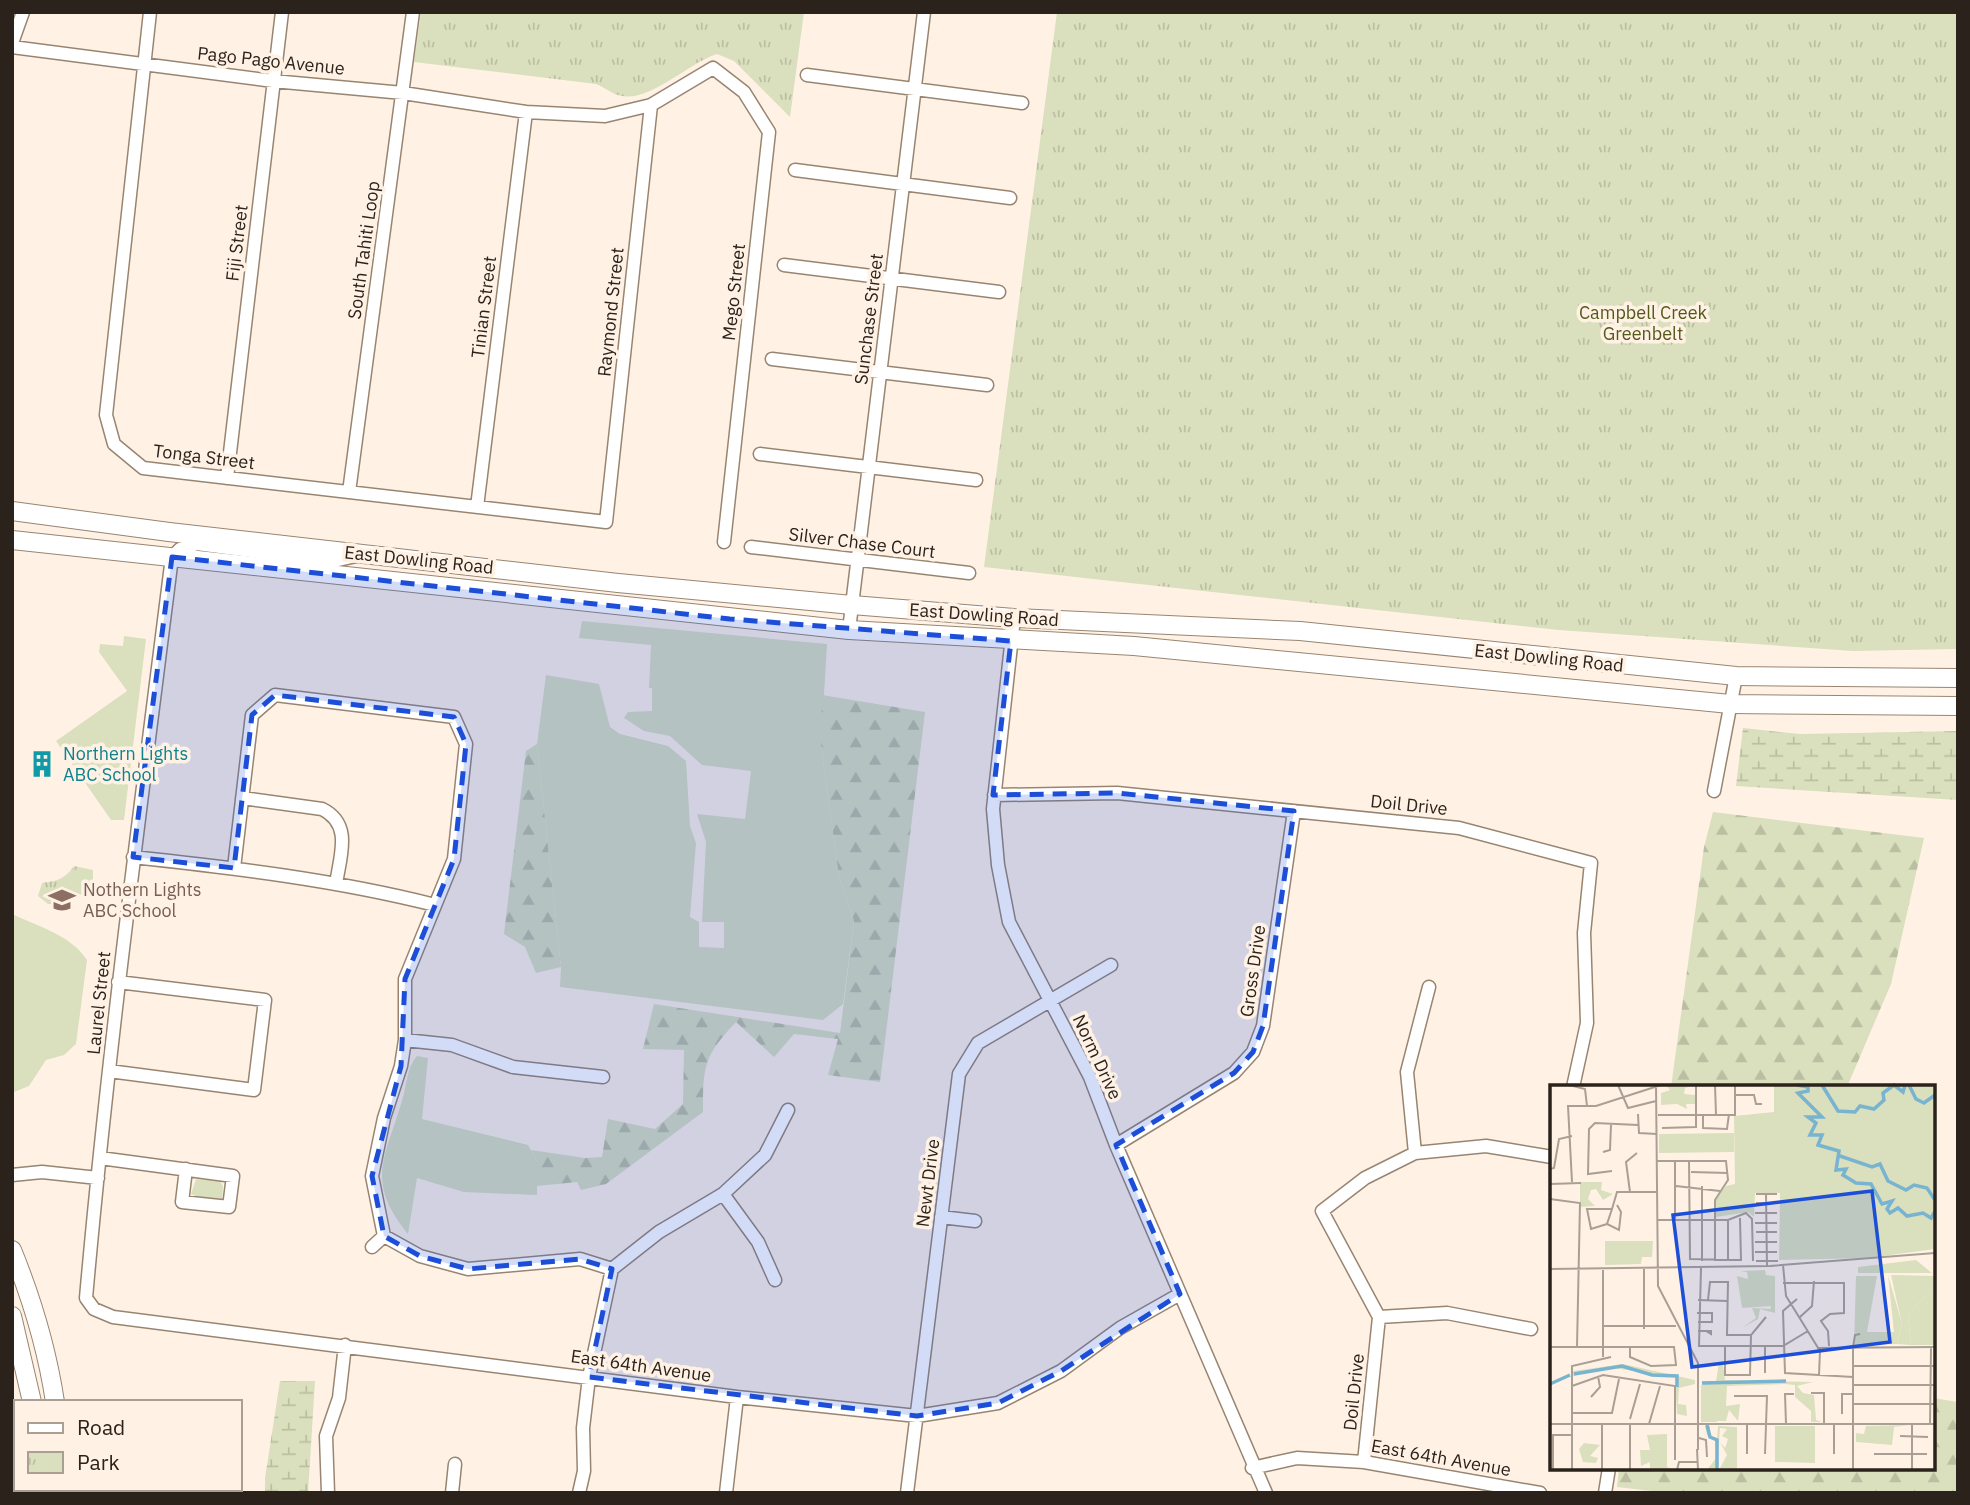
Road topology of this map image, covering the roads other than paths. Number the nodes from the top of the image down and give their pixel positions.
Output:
1 (23, 12) edge
2 (150, 12) edge
3 (282, 12) edge
4 (413, 12) edge
5 (925, 12) edge
6 (12, 45) edge
7 (143, 64) junction
8 (713, 68) joint
9 (807, 75) dead end
10 (273, 81) junction
11 (915, 90) junction
12 (403, 93) junction
13 (1022, 103) dead end
14 (651, 105) junction
15 (526, 112) junction
16 (795, 170) dead end
17 (903, 184) junction
18 (1010, 198) dead end
19 (784, 265) dead end
20 (892, 279) junction
21 (999, 292) dead end
22 (772, 359) dead end
23 (880, 373) junction
24 (987, 385) dead end
25 (760, 454) dead end
26 (869, 469) junction
27 (227, 478) junction
28 (976, 480) dead end
29 (349, 492) junction
30 (477, 507) junction
31 (12, 511) edge
32 (606, 522) joint
33 (12, 540) edge
34 (724, 542) dead end
35 (751, 547) dead end
36 (364, 554) junction
37 (172, 557) junction
38 (856, 560) junction
39 (969, 573) dead end
40 (852, 606) junction
41 (1014, 618) junction
42 (849, 630) junction
43 (1011, 641) junction
44 (1736, 676) junction
45 (1958, 678) edge
46 (1730, 704) junction
47 (1958, 706) edge
48 (1714, 791) dead end
49 (994, 794) junction
50 (242, 798) junction
51 (1294, 811) junction
52 (133, 857) junction
53 (234, 868) junction
54 (336, 884) junction
55 (435, 905) junction
56 (1111, 965) dead end
57 (118, 982) junction
58 (1429, 987) dead end
59 (1049, 1000) junction
60 (405, 1040) junction
61 (109, 1071) junction
62 (603, 1077) dead end
63 (1573, 1085) edge
64 (788, 1110) dead end
65 (1116, 1145) junction
66 (1415, 1153) junction
67 (1550, 1157) edge
68 (100, 1158) junction
69 (186, 1169) junction
70 (12, 1175) edge
71 (97, 1178) junction
72 (723, 1194) junction
73 (941, 1217) junction
74 (975, 1221) dead end
75 (384, 1236) junction
76 (372, 1247) dead end
77 (12, 1250) edge
78 (612, 1269) junction
79 (775, 1280) dead end
80 (87, 1286) joint
81 (1181, 1294) junction
82 (12, 1316) edge
83 (1379, 1317) junction
84 (1531, 1329) dead end
85 (345, 1345) junction
86 (589, 1377) junction
87 (737, 1397) junction
88 (32, 1400) edge
89 (55, 1400) edge
90 (917, 1416) junction
91 (1364, 1462) junction
92 (455, 1464) dead end
93 (1252, 1468) junction
94 (1609, 1470) edge
95 (328, 1493) edge
96 (452, 1493) edge
97 (579, 1493) edge
98 (726, 1493) edge
99 (907, 1493) edge
100 (1265, 1493) edge
101 (1541, 1493) edge
102 (1605, 1493) edge

1 - 6 street
2 - 7 street, Tonga Street
3 - 10 street, Fiji Street
4 - 12 street, South Tahiti Loop
5 - 11 street, Sunchase Street
6 - 7 street, Pago Pago Avenue
7 - 10 street, Pago Pago Avenue
7 - 27 street, Tonga Street
8 - 14 street, Pago Pago Avenue
8 - 34 street, Mego Street
9 - 11 street
10 - 12 street, Pago Pago Avenue
10 - 27 street, Fiji Street
11 - 13 street
11 - 17 street, Sunchase Street
12 - 15 street, Pago Pago Avenue
12 - 29 street, South Tahiti Loop
14 - 15 street, Pago Pago Avenue
14 - 32 street, Raymond Street
15 - 30 street, Tinian Street
16 - 17 street
17 - 18 street
17 - 20 street, Sunchase Street
19 - 20 street
20 - 21 street
20 - 23 street, Sunchase Street
22 - 23 street
23 - 24 street
23 - 26 street, Sunchase Street
25 - 26 street
26 - 28 street
26 - 38 street, Sunchase Street
27 - 29 street, Tonga Street
29 - 30 street, Tonga Street
30 - 32 street, Tonga Street
31 - 36 main road, East Dowling Road
33 - 37 main road, East Dowling Road
35 - 38 street, Silver Chase Court
36 - 37 street
36 - 40 main road, East Dowling Road
37 - 42 main road, East Dowling Road
37 - 52 street, Laurel Street
38 - 39 street, Silver Chase Court
38 - 40 street, Sunchase Street
40 - 41 main road, East Dowling Road
40 - 42 street, Sunchase Street
41 - 43 street, Norm Drive
41 - 44 main road, East Dowling Road
42 - 43 main road, East Dowling Road
43 - 46 main road, East Dowling Road
43 - 49 street, Norm Drive
44 - 45 main road, East Dowling Road
44 - 46 street
46 - 47 main road, East Dowling Road
46 - 48 street
49 - 51 street, Doil Drive
49 - 59 street, Norm Drive
50 - 53 street
50 - 54 street
50 - 55 street
51 - 63 street, Doil Drive
51 - 65 street, Gross Drive
52 - 53 street
52 - 57 street, Laurel Street
53 - 54 street
54 - 55 street
55 - 60 street
56 - 59 street, Newt Drive
57 - 61 street, Laurel Street
57 - 61 street
58 - 66 street
59 - 65 street, Norm Drive
59 - 73 street, Newt Drive
60 - 62 street
60 - 75 street
61 - 68 street, Laurel Street
64 - 72 street
65 - 81 street, Norm Drive
66 - 67 street
66 - 83 street
68 - 69 street
68 - 71 street, Laurel Street
69 - 69 street
70 - 71 street
71 - 80 street, Laurel Street
72 - 78 street
72 - 79 street
73 - 74 street
73 - 90 street, Newt Drive
75 - 76 street
75 - 78 street
77 - 89 main road
78 - 86 street
80 - 85 street, East 64th Avenue
81 - 90 street, East 64th Avenue
81 - 93 street, Norm Drive
82 - 88 main road
83 - 84 street
83 - 91 street, Doil Drive
85 - 86 street, East 64th Avenue
85 - 95 street
86 - 87 street, East 64th Avenue
86 - 97 street
87 - 90 street, East 64th Avenue
87 - 98 street
90 - 99 street, Newt Drive
91 - 93 street, East 64th Avenue
91 - 101 street, East 64th Avenue
92 - 96 street
93 - 100 street, Norm Drive
94 - 102 street

